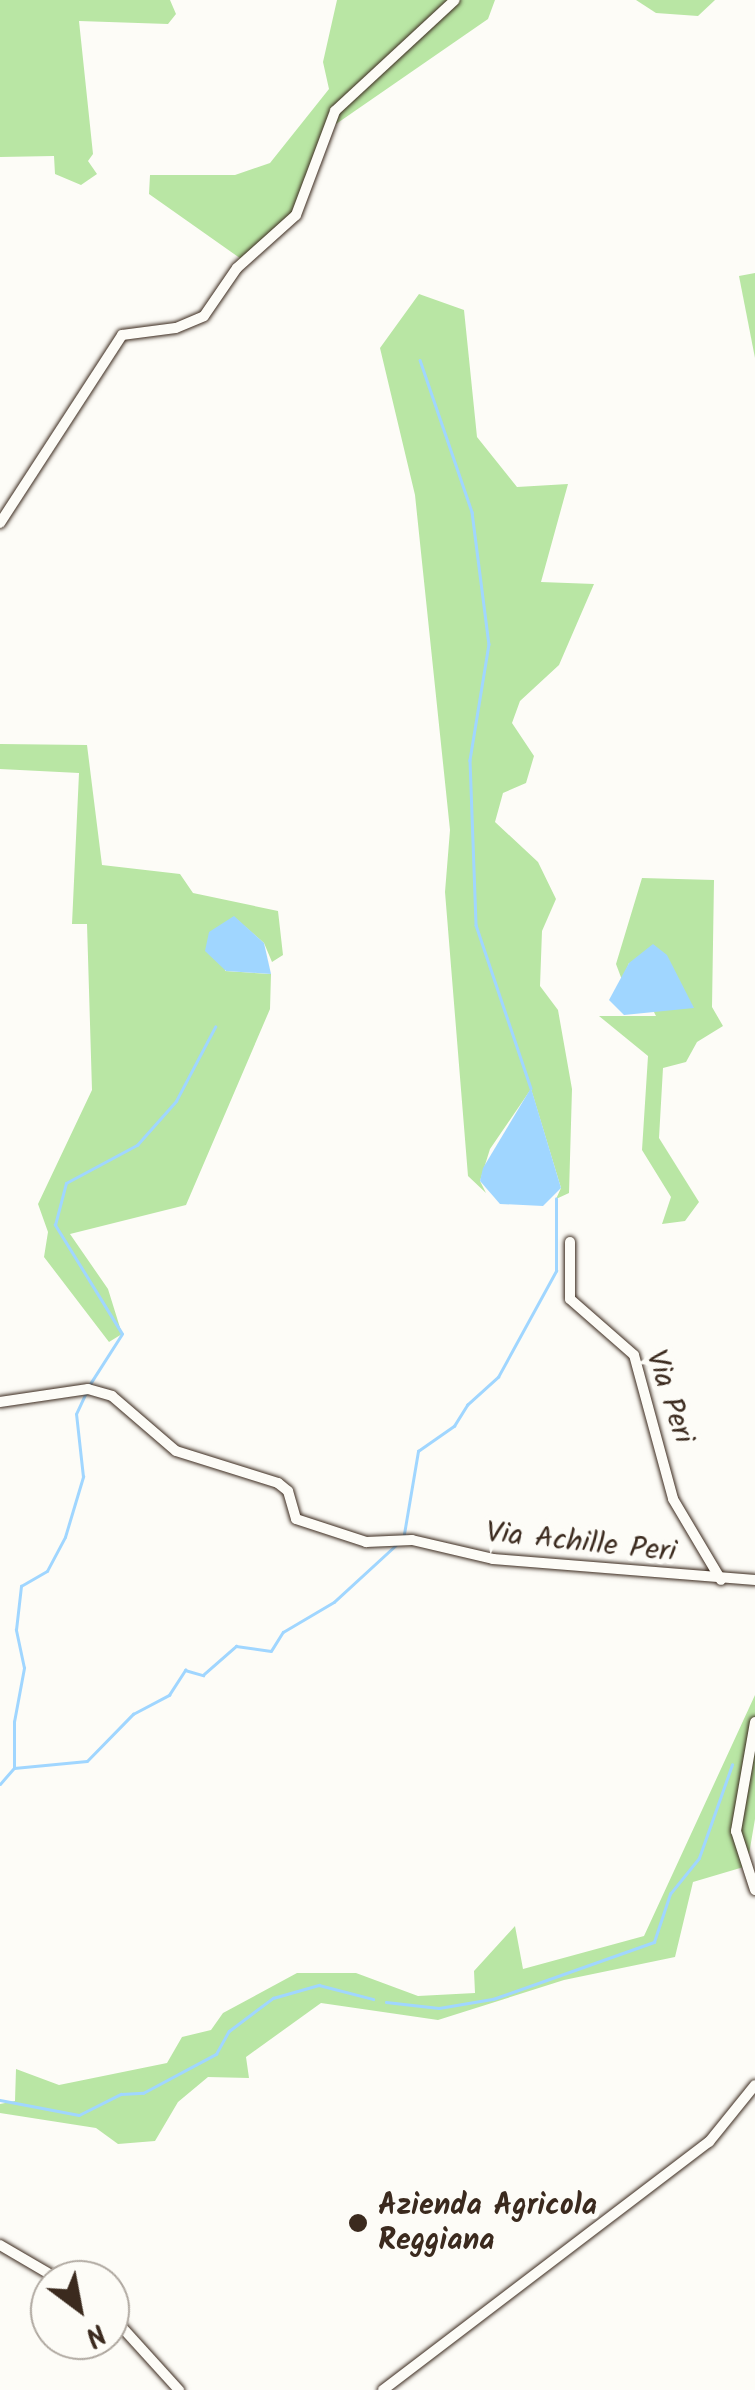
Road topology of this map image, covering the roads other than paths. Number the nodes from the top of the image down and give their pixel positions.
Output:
1 (455, 0) edge
2 (0, 523) edge
3 (570, 1242) dead end
4 (0, 1402) edge
5 (721, 1580) junction
6 (755, 1580) edge
7 (755, 1722) edge
8 (755, 1890) edge
9 (755, 2085) edge
10 (0, 2245) edge
11 (30, 2262) edge
12 (130, 2336) edge
13 (179, 2390) edge
14 (383, 2390) edge

1 - 2 street
3 - 5 street, Via Peri
4 - 5 street, Via Achille Peri
5 - 6 street, Via Achille Peri
7 - 8 street
9 - 14 street
10 - 11 street
12 - 13 street

